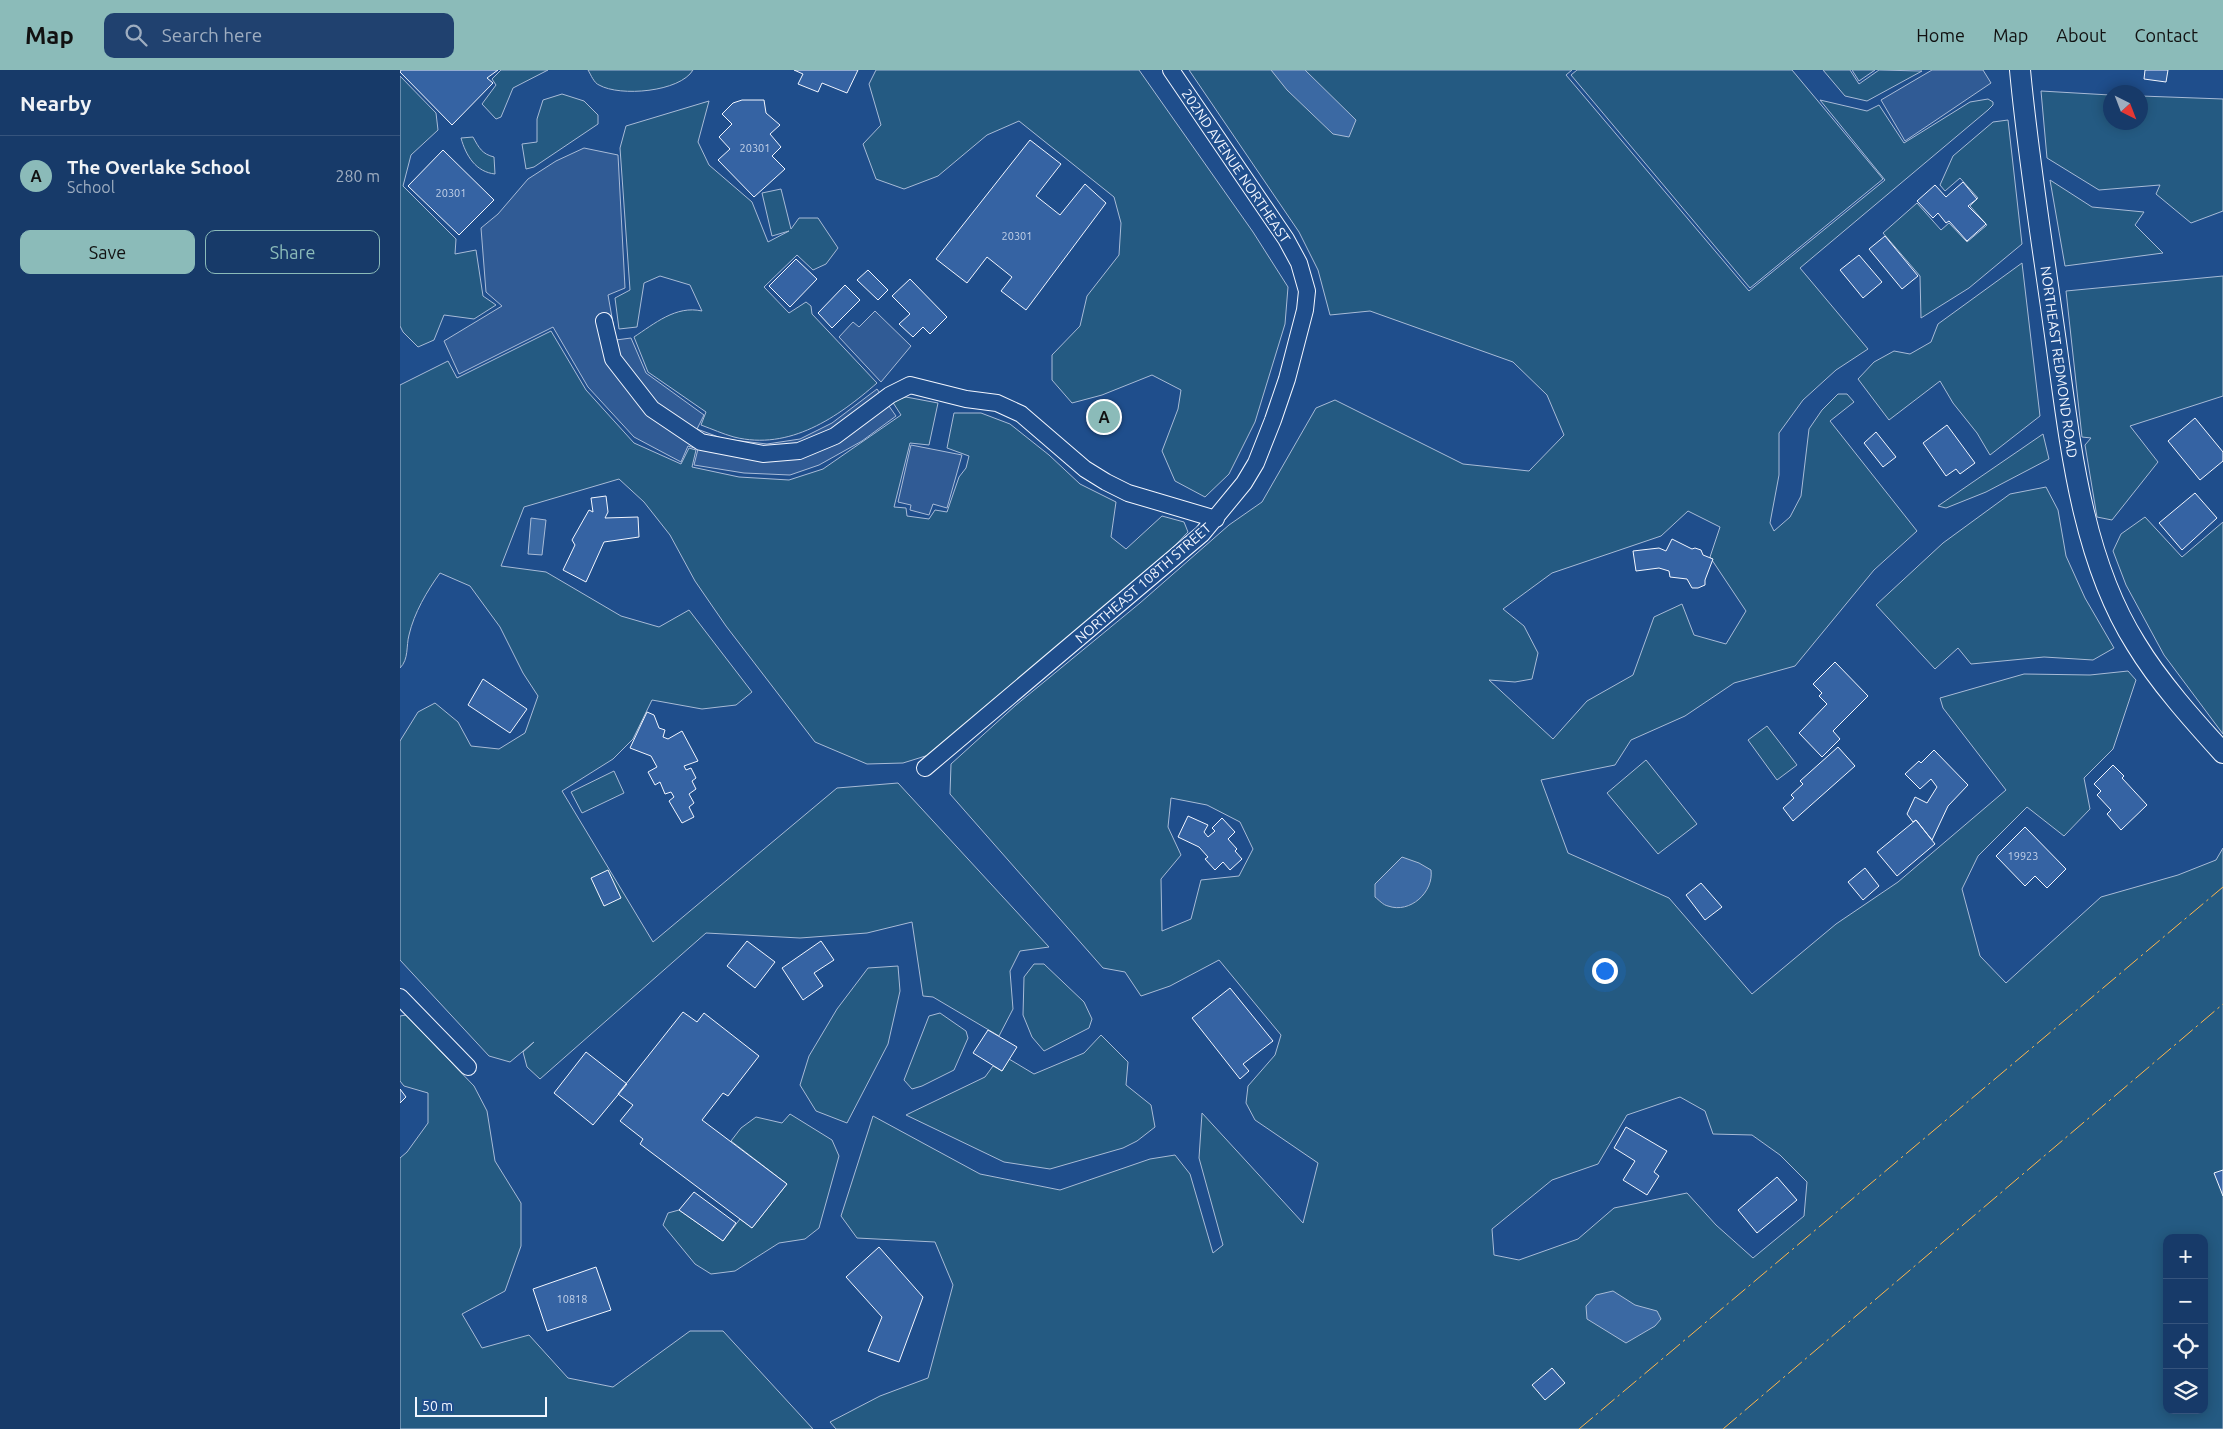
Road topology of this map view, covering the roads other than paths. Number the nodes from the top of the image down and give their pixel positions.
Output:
1 (1171, 70) edge
2 (2020, 70) edge
3 (1299, 263) joint
4 (604, 321) dead end
5 (1216, 519) junction
6 (2223, 753) edge
7 (925, 768) dead end
8 (400, 997) edge
9 (468, 1066) dead end

1 - 3 street, 202ND AVENUE NORTHEAST
2 - 6 street, NORTHEAST REDMOND ROAD
3 - 5 street, NORTHEAST 108TH STREET
4 - 5 street
5 - 7 street, NORTHEAST 108TH STREET
8 - 9 street

